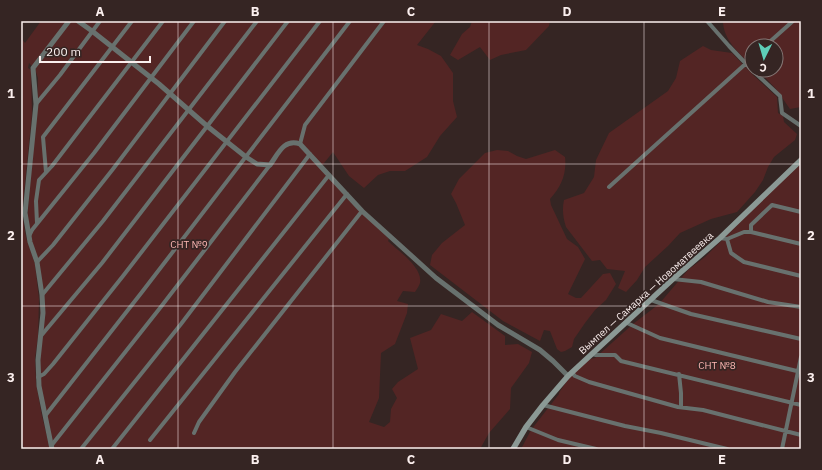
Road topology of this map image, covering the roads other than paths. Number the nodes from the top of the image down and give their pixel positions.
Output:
1 (69, 21) edge
2 (78, 21) edge
3 (100, 21) edge
4 (132, 21) edge
5 (163, 21) edge
6 (194, 21) edge
7 (225, 21) edge
8 (257, 21) edge
9 (288, 21) edge
10 (320, 21) edge
11 (350, 21) edge
12 (384, 21) edge
13 (707, 21) edge
14 (793, 21) edge
15 (92, 31) junction
16 (774, 38) edge
17 (113, 47) junction
18 (131, 61) junction
19 (744, 61) edge
20 (744, 65) edge
21 (151, 77) junction
22 (761, 78) edge
23 (170, 93) junction
24 (36, 104) junction
25 (189, 110) junction
26 (207, 126) junction
27 (801, 126) edge
28 (226, 142) junction
29 (300, 144) junction
30 (310, 154) junction
31 (246, 157) junction
32 (801, 160) edge
33 (270, 165) junction
34 (46, 172) junction
35 (329, 175) junction
36 (610, 186) dead end
37 (347, 194) junction
38 (362, 211) junction
39 (801, 212) edge
40 (37, 224) junction
41 (751, 232) junction
42 (29, 237) junction
43 (720, 238) junction
44 (727, 239) junction
45 (801, 244) edge
46 (37, 262) junction
47 (801, 276) edge
48 (673, 279) junction
49 (42, 295) junction
50 (651, 300) junction
51 (801, 307) edge
52 (627, 323) junction
53 (40, 338) junction
54 (801, 340) edge
55 (592, 354) junction
56 (801, 357) edge
57 (799, 372) edge
58 (570, 374) junction
59 (679, 374) junction
60 (38, 377) junction
61 (792, 402) junction
62 (801, 404) edge
63 (543, 405) junction
64 (681, 407) junction
65 (45, 416) junction
66 (526, 427) junction
67 (786, 431) junction
68 (194, 433) dead end
69 (801, 435) edge
70 (150, 440) dead end
71 (51, 447) edge
72 (81, 449) edge
73 (112, 449) edge
74 (513, 449) edge
75 (596, 449) edge
76 (727, 449) edge
77 (782, 449) edge

1 - 24 street
2 - 15 street
3 - 15 street
4 - 17 street
5 - 18 street
6 - 21 street
7 - 23 street
8 - 25 street
9 - 26 street
10 - 28 street
11 - 31 street
12 - 29 street
13 - 19 street
14 - 16 street
15 - 17 street
15 - 24 street
17 - 18 street
17 - 34 street
18 - 21 street
18 - 34 street
20 - 36 street
21 - 23 street
21 - 40 street
22 - 27 street
23 - 25 street
23 - 46 street
24 - 42 street
25 - 26 street
25 - 49 street
26 - 28 street
26 - 53 street
28 - 31 street
28 - 60 street
29 - 30 street
29 - 33 street
30 - 35 street
30 - 72 street
31 - 33 street
31 - 65 street
32 - 43 main road, Вымпел — Самарка — Новоматвеевка
33 - 71 street
34 - 40 street
35 - 37 street
35 - 73 street
37 - 38 street
37 - 70 street
38 - 58 street
38 - 68 street
39 - 41 street
40 - 42 street
41 - 44 street
41 - 45 street
42 - 46 street
43 - 44 street
43 - 48 main road, Вымпел — Самарка — Новоматвеевка
44 - 47 street
46 - 49 street
48 - 50 main road, Вымпел — Самарка — Новоматвеевка
48 - 51 street
49 - 53 street
50 - 52 main road, Вымпел — Самарка — Новоматвеевка
50 - 54 street
52 - 55 main road, Вымпел — Самарка — Новоматвеевка
52 - 57 street
53 - 60 street
55 - 58 main road, Вымпел — Самарка — Новоматвеевка
55 - 59 street
56 - 57 street
57 - 61 street
58 - 63 main road, Вымпел — Самарка — Новоматвеевка
58 - 64 street
59 - 61 street
59 - 64 street
60 - 65 street
61 - 62 street
61 - 67 street
63 - 66 main road, Вымпел — Самарка — Новоматвеевка
63 - 76 street
64 - 67 street
65 - 71 street
66 - 74 main road, Вымпел — Самарка — Новоматвеевка
66 - 75 street
67 - 69 street
67 - 77 street

